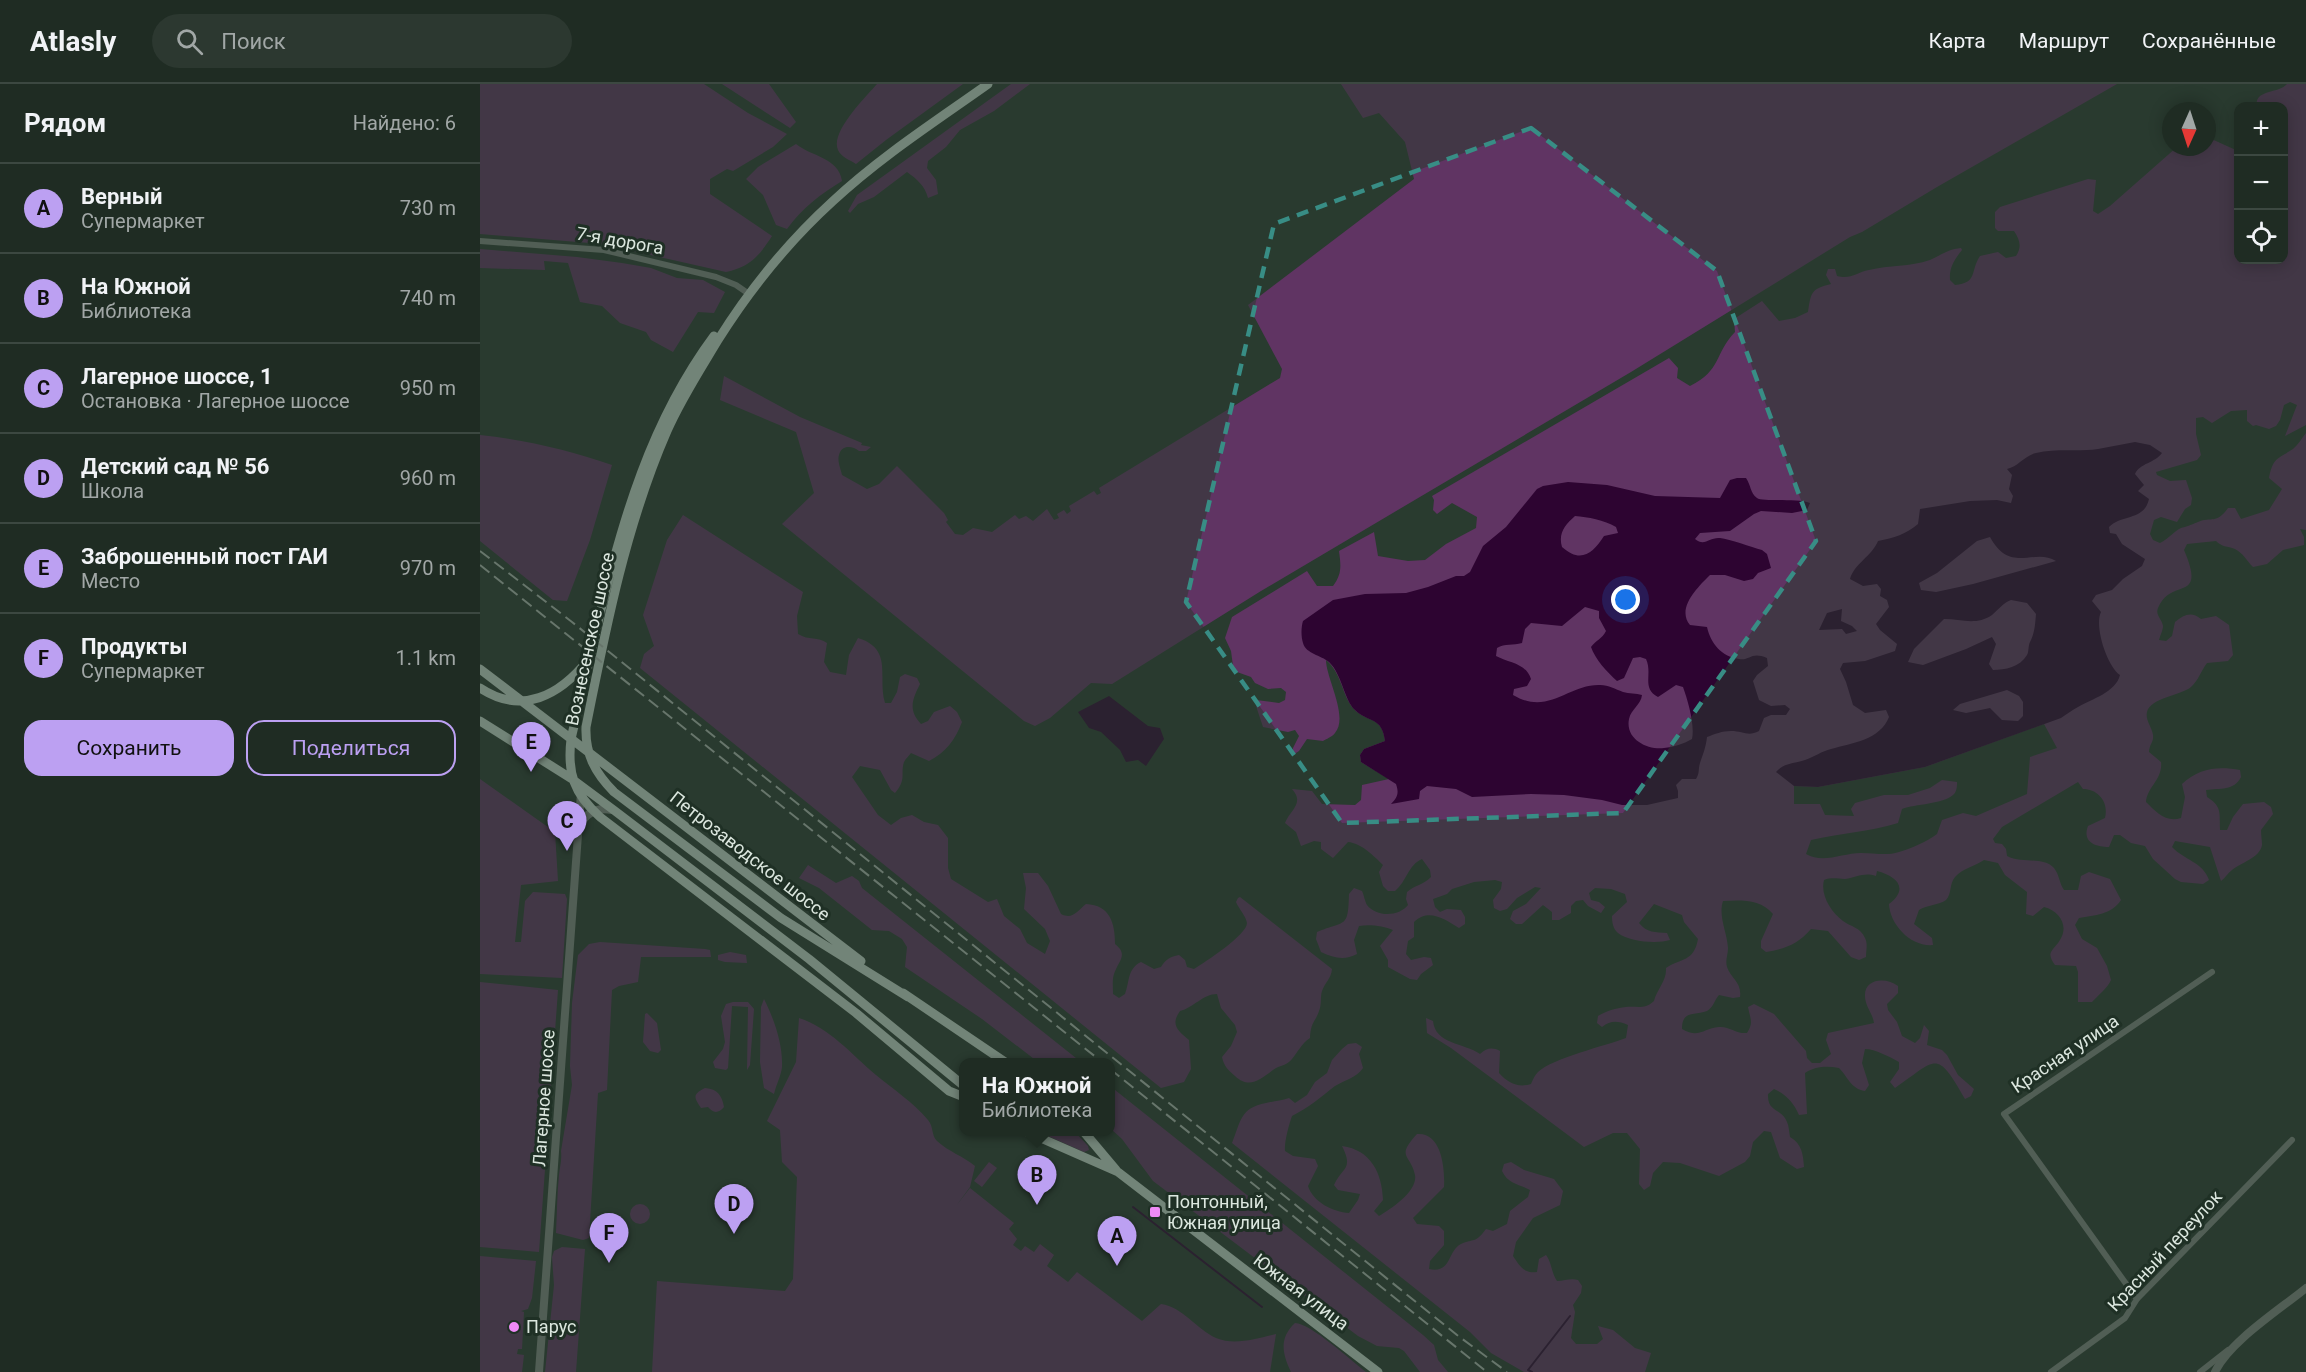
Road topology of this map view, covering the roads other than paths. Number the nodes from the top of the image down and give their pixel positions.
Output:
1 (988, 84) edge
2 (480, 241) edge
3 (749, 294) junction
4 (629, 519) junction
5 (590, 658) junction
6 (480, 669) edge
7 (480, 688) edge
8 (480, 721) edge
9 (581, 785) junction
10 (615, 811) junction
11 (579, 826) junction
12 (2212, 972) dead end
13 (908, 996) junction
14 (999, 1058) edge
15 (959, 1083) edge
16 (959, 1095) edge
17 (1038, 1136) edge
18 (1088, 1136) edge
19 (2292, 1140) dead end
20 (1118, 1172) junction
21 (2306, 1288) edge
22 (2137, 1299) junction
23 (2238, 1343) junction
24 (539, 1372) edge
25 (1378, 1372) edge
26 (2051, 1372) edge
27 (2200, 1372) edge
28 (2215, 1372) edge

1 - 3 main road, Вознесенское шоссе
2 - 3 street, 7-я дорога
3 - 4 main road, Вознесенское шоссе
4 - 5 main road, Вознесенское шоссе
4 - 13 main road, Вознесенское шоссе
5 - 7 main road, Вознесенское шоссе
5 - 16 main road, Вознесенское шоссе
6 - 13 main road, Петрозаводское шоссе
8 - 9 main road
9 - 10 main road
9 - 11 street, Лагерное шоссе
10 - 11 street
10 - 15 main road
11 - 24 street, Лагерное шоссе
12 - 22 street, Красная улица
13 - 14 main road, Петрозаводское шоссе
17 - 20 main road
18 - 20 main road
19 - 22 street, Красный переулок
20 - 25 main road, Южная улица
21 - 23 street
22 - 26 street, Красный переулок
23 - 27 street
23 - 28 street

